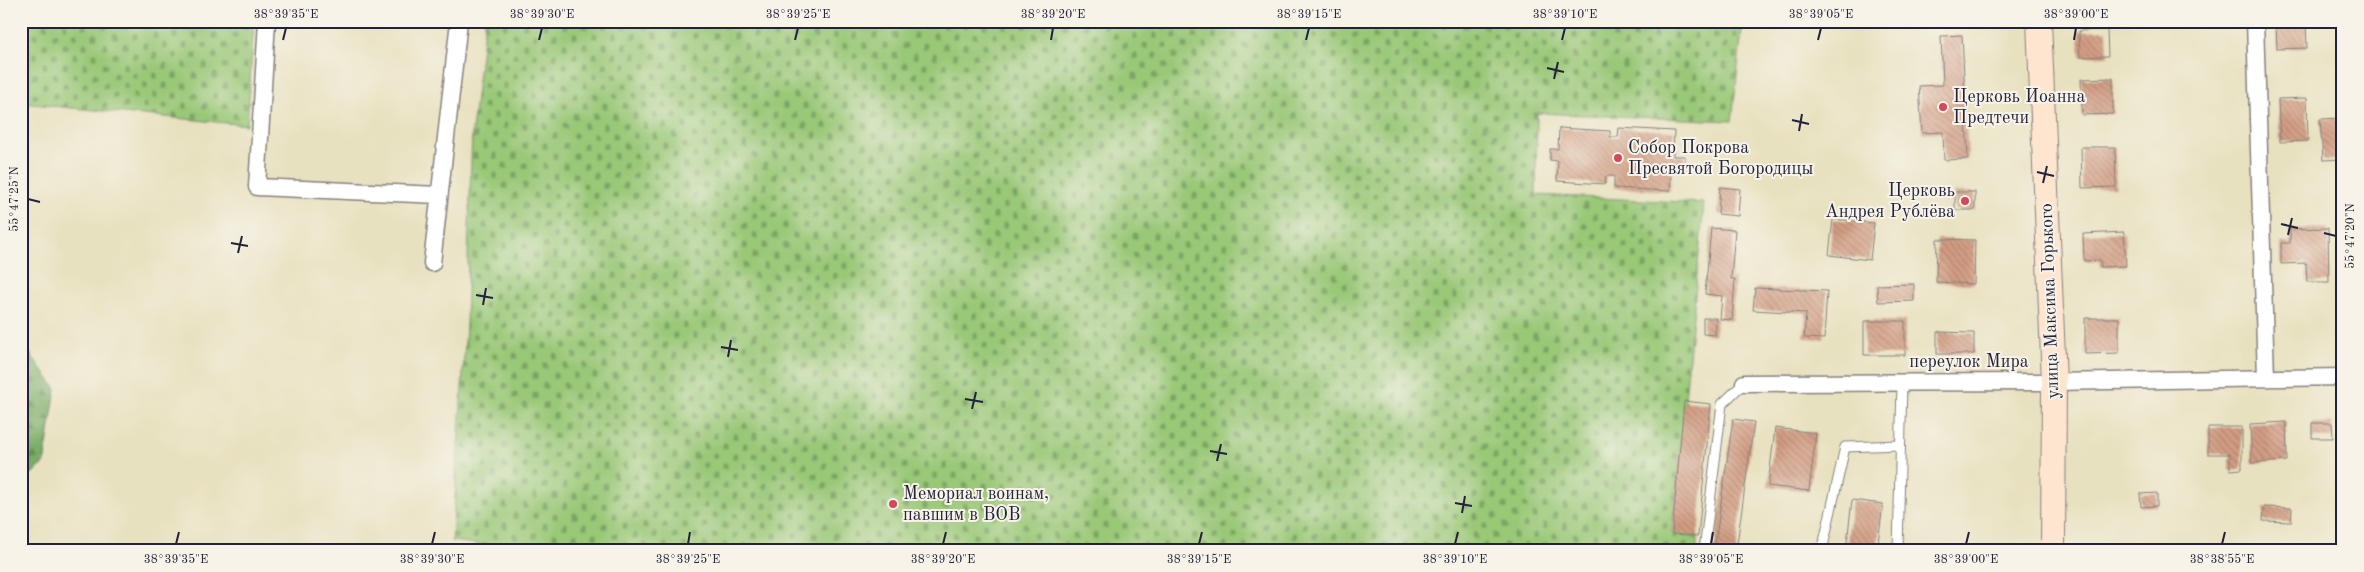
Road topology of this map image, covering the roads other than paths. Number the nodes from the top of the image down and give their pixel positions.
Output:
1 (268, 21) edge
2 (460, 21) edge
3 (2039, 21) edge
4 (2255, 21) edge
5 (439, 195) junction
6 (432, 263) dead end
7 (2343, 377) edge
8 (2266, 378) junction
9 (1902, 382) junction
10 (2054, 382) junction
11 (1744, 383) joint
12 (1900, 445) junction
13 (1704, 551) edge
14 (1822, 551) edge
15 (1898, 551) edge
16 (2053, 551) edge

1 - 5 street
2 - 5 street
3 - 10 street, улица Максима Горького
4 - 8 street
5 - 6 street
7 - 8 street, переулок Мира
8 - 10 street, переулок Мира
9 - 10 street, переулок Мира
9 - 11 street, переулок Мира
9 - 12 lane
10 - 16 street, улица Максима Горького
11 - 13 lane
12 - 14 lane
12 - 15 lane

